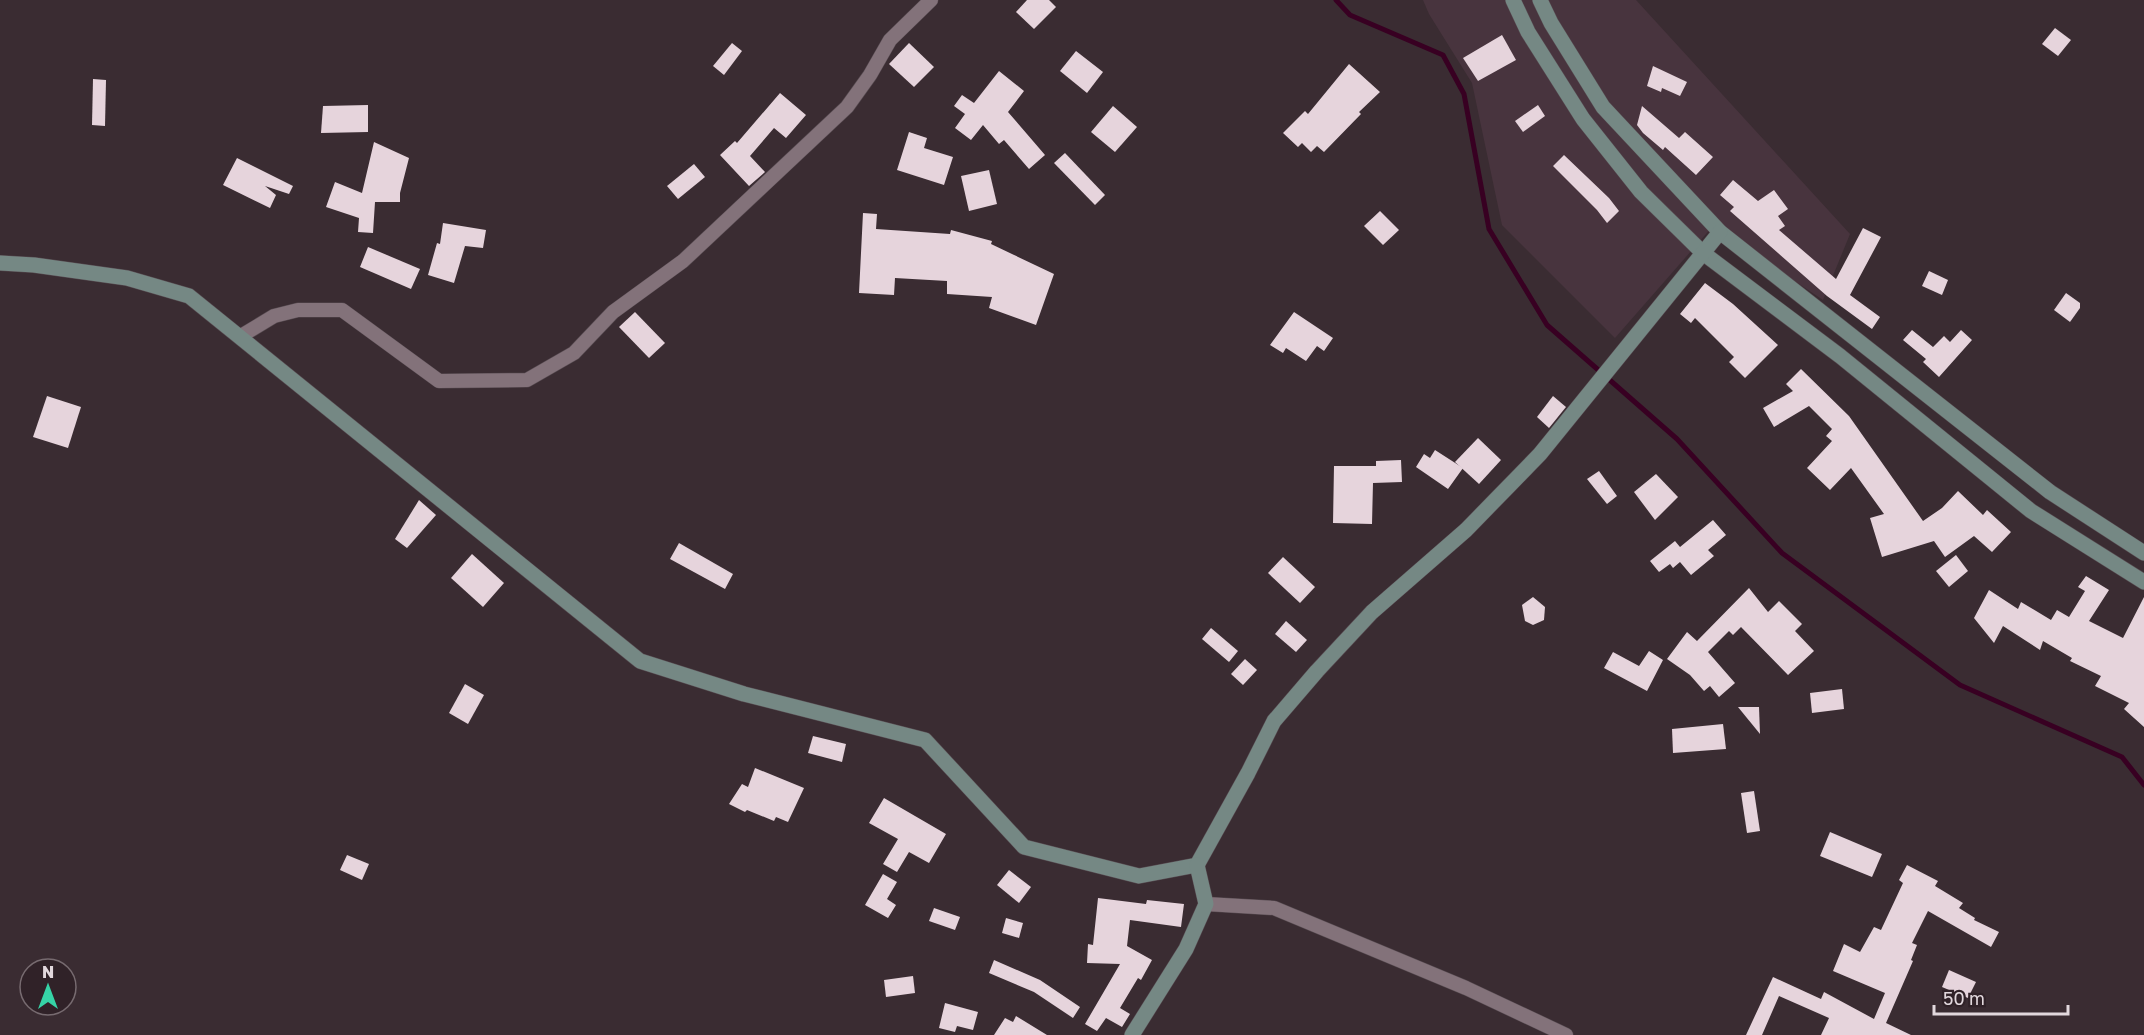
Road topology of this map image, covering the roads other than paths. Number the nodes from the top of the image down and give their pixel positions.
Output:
1 (931, 0) edge
2 (1512, 0) edge
3 (1540, 0) edge
4 (1720, 232) junction
5 (1703, 253) junction
6 (0, 262) edge
7 (241, 336) junction
8 (2144, 553) edge
9 (2144, 582) edge
10 (1197, 864) junction
11 (1206, 904) junction
12 (1132, 1035) edge
13 (1566, 1035) edge

1 - 7 street
2 - 5 street
3 - 4 street
4 - 5 street
4 - 8 street
5 - 9 street
5 - 10 street
6 - 7 street
7 - 10 street
10 - 11 street
11 - 12 street
11 - 13 street

